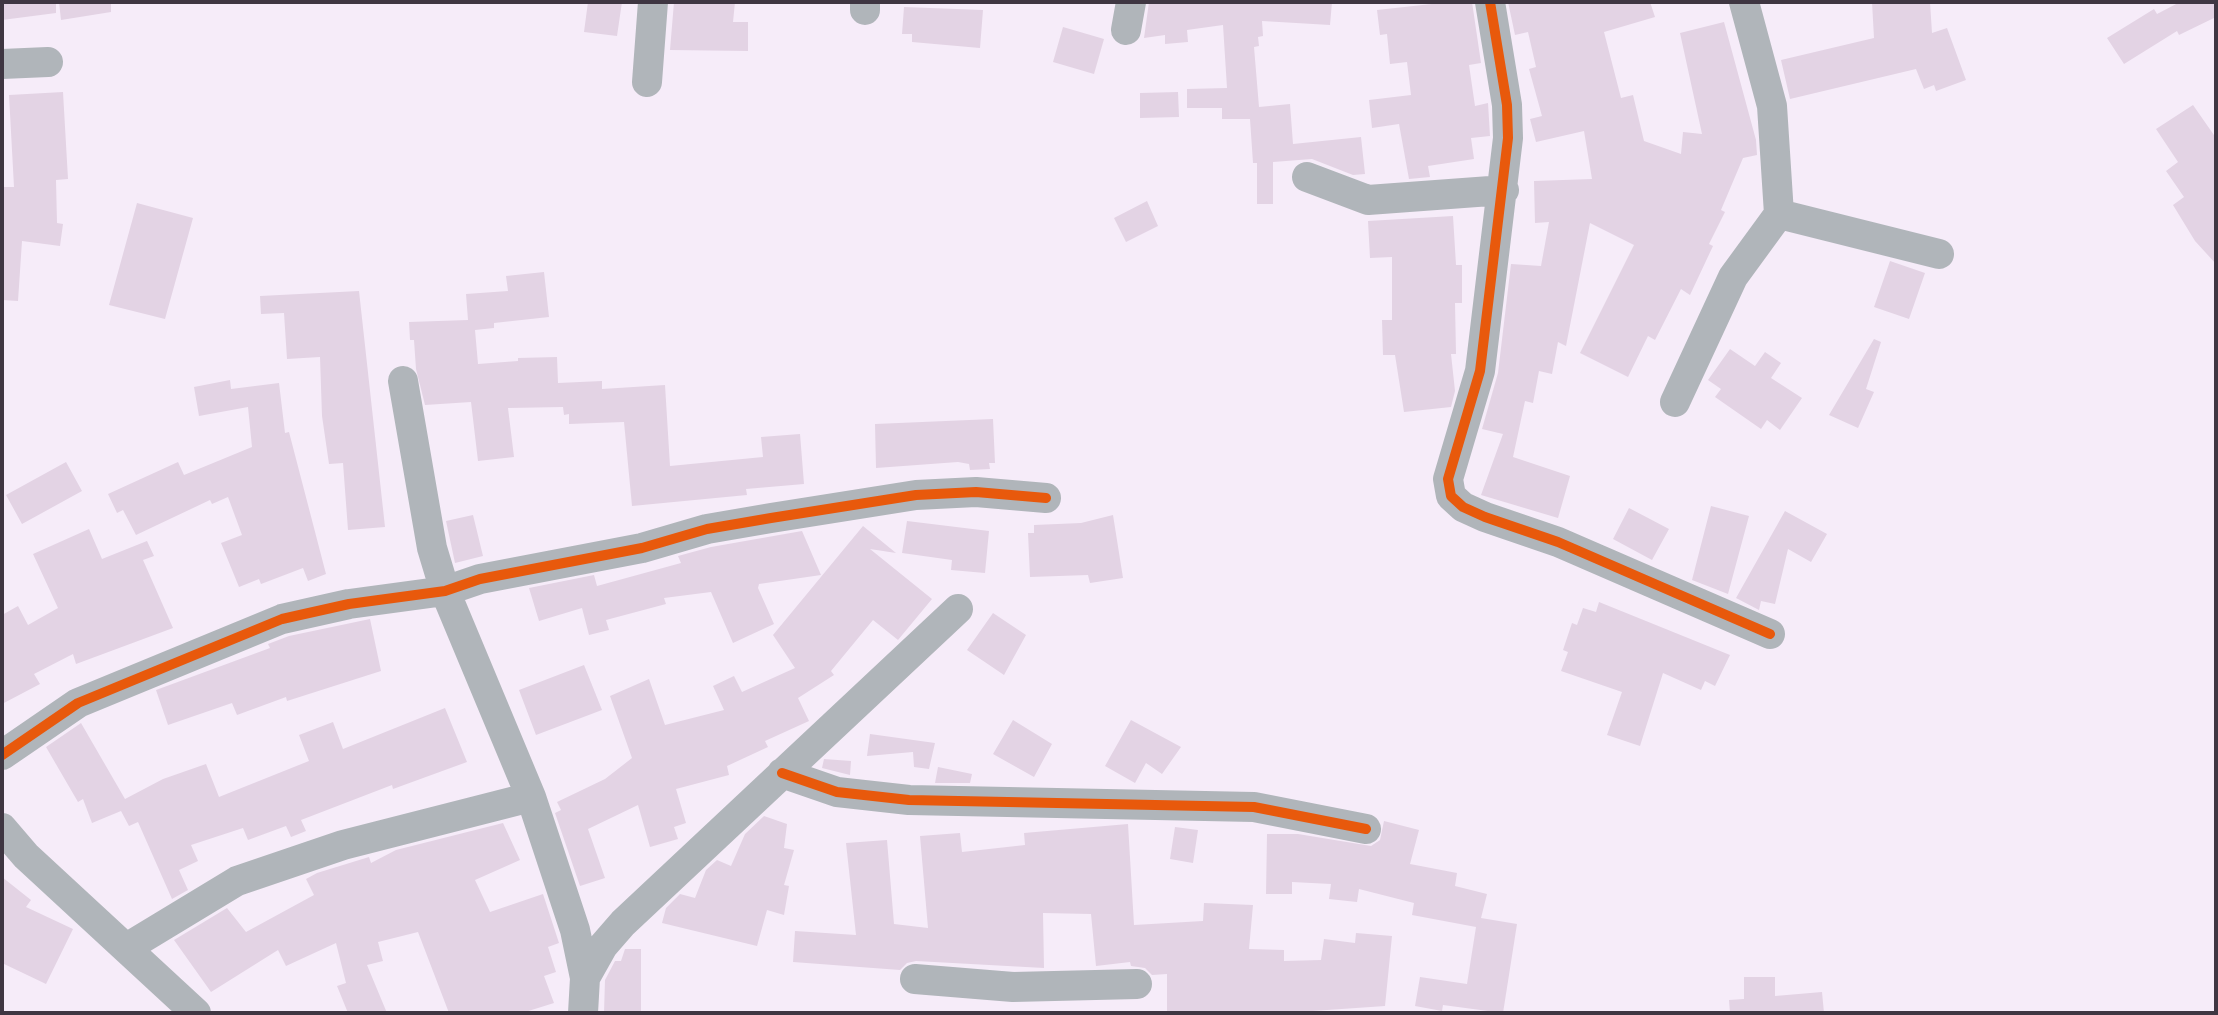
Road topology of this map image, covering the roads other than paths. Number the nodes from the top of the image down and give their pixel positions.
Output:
1 (653, 2) edge
2 (1490, 2) edge
3 (1744, 2) edge
4 (48, 62) dead end
5 (2, 64) edge
6 (647, 82) dead end
7 (1307, 177) dead end
8 (1504, 190) junction
9 (1779, 214) junction
10 (1939, 254) dead end
11 (403, 381) dead end
12 (1675, 402) dead end
13 (1046, 498) dead end
14 (445, 591) junction
15 (958, 609) dead end
16 (1770, 634) dead end
17 (2, 755) edge
18 (782, 773) junction
19 (531, 797) junction
20 (2, 828) edge
21 (1366, 829) dead end
22 (128, 947) junction
23 (585, 978) junction
24 (915, 979) dead end
25 (1137, 984) dead end
26 (1010, 1000) edge
27 (196, 1013) edge
28 (583, 1013) edge

1 - 6 street
2 - 8 street
3 - 9 street
4 - 5 street
7 - 8 street
8 - 16 street
9 - 10 street
9 - 12 street
11 - 14 street
13 - 14 street
14 - 17 street
14 - 19 street
15 - 18 street
18 - 21 street
18 - 23 street
19 - 22 street
19 - 23 street
20 - 22 street
22 - 27 street
23 - 28 street
24 - 26 street
25 - 26 street

